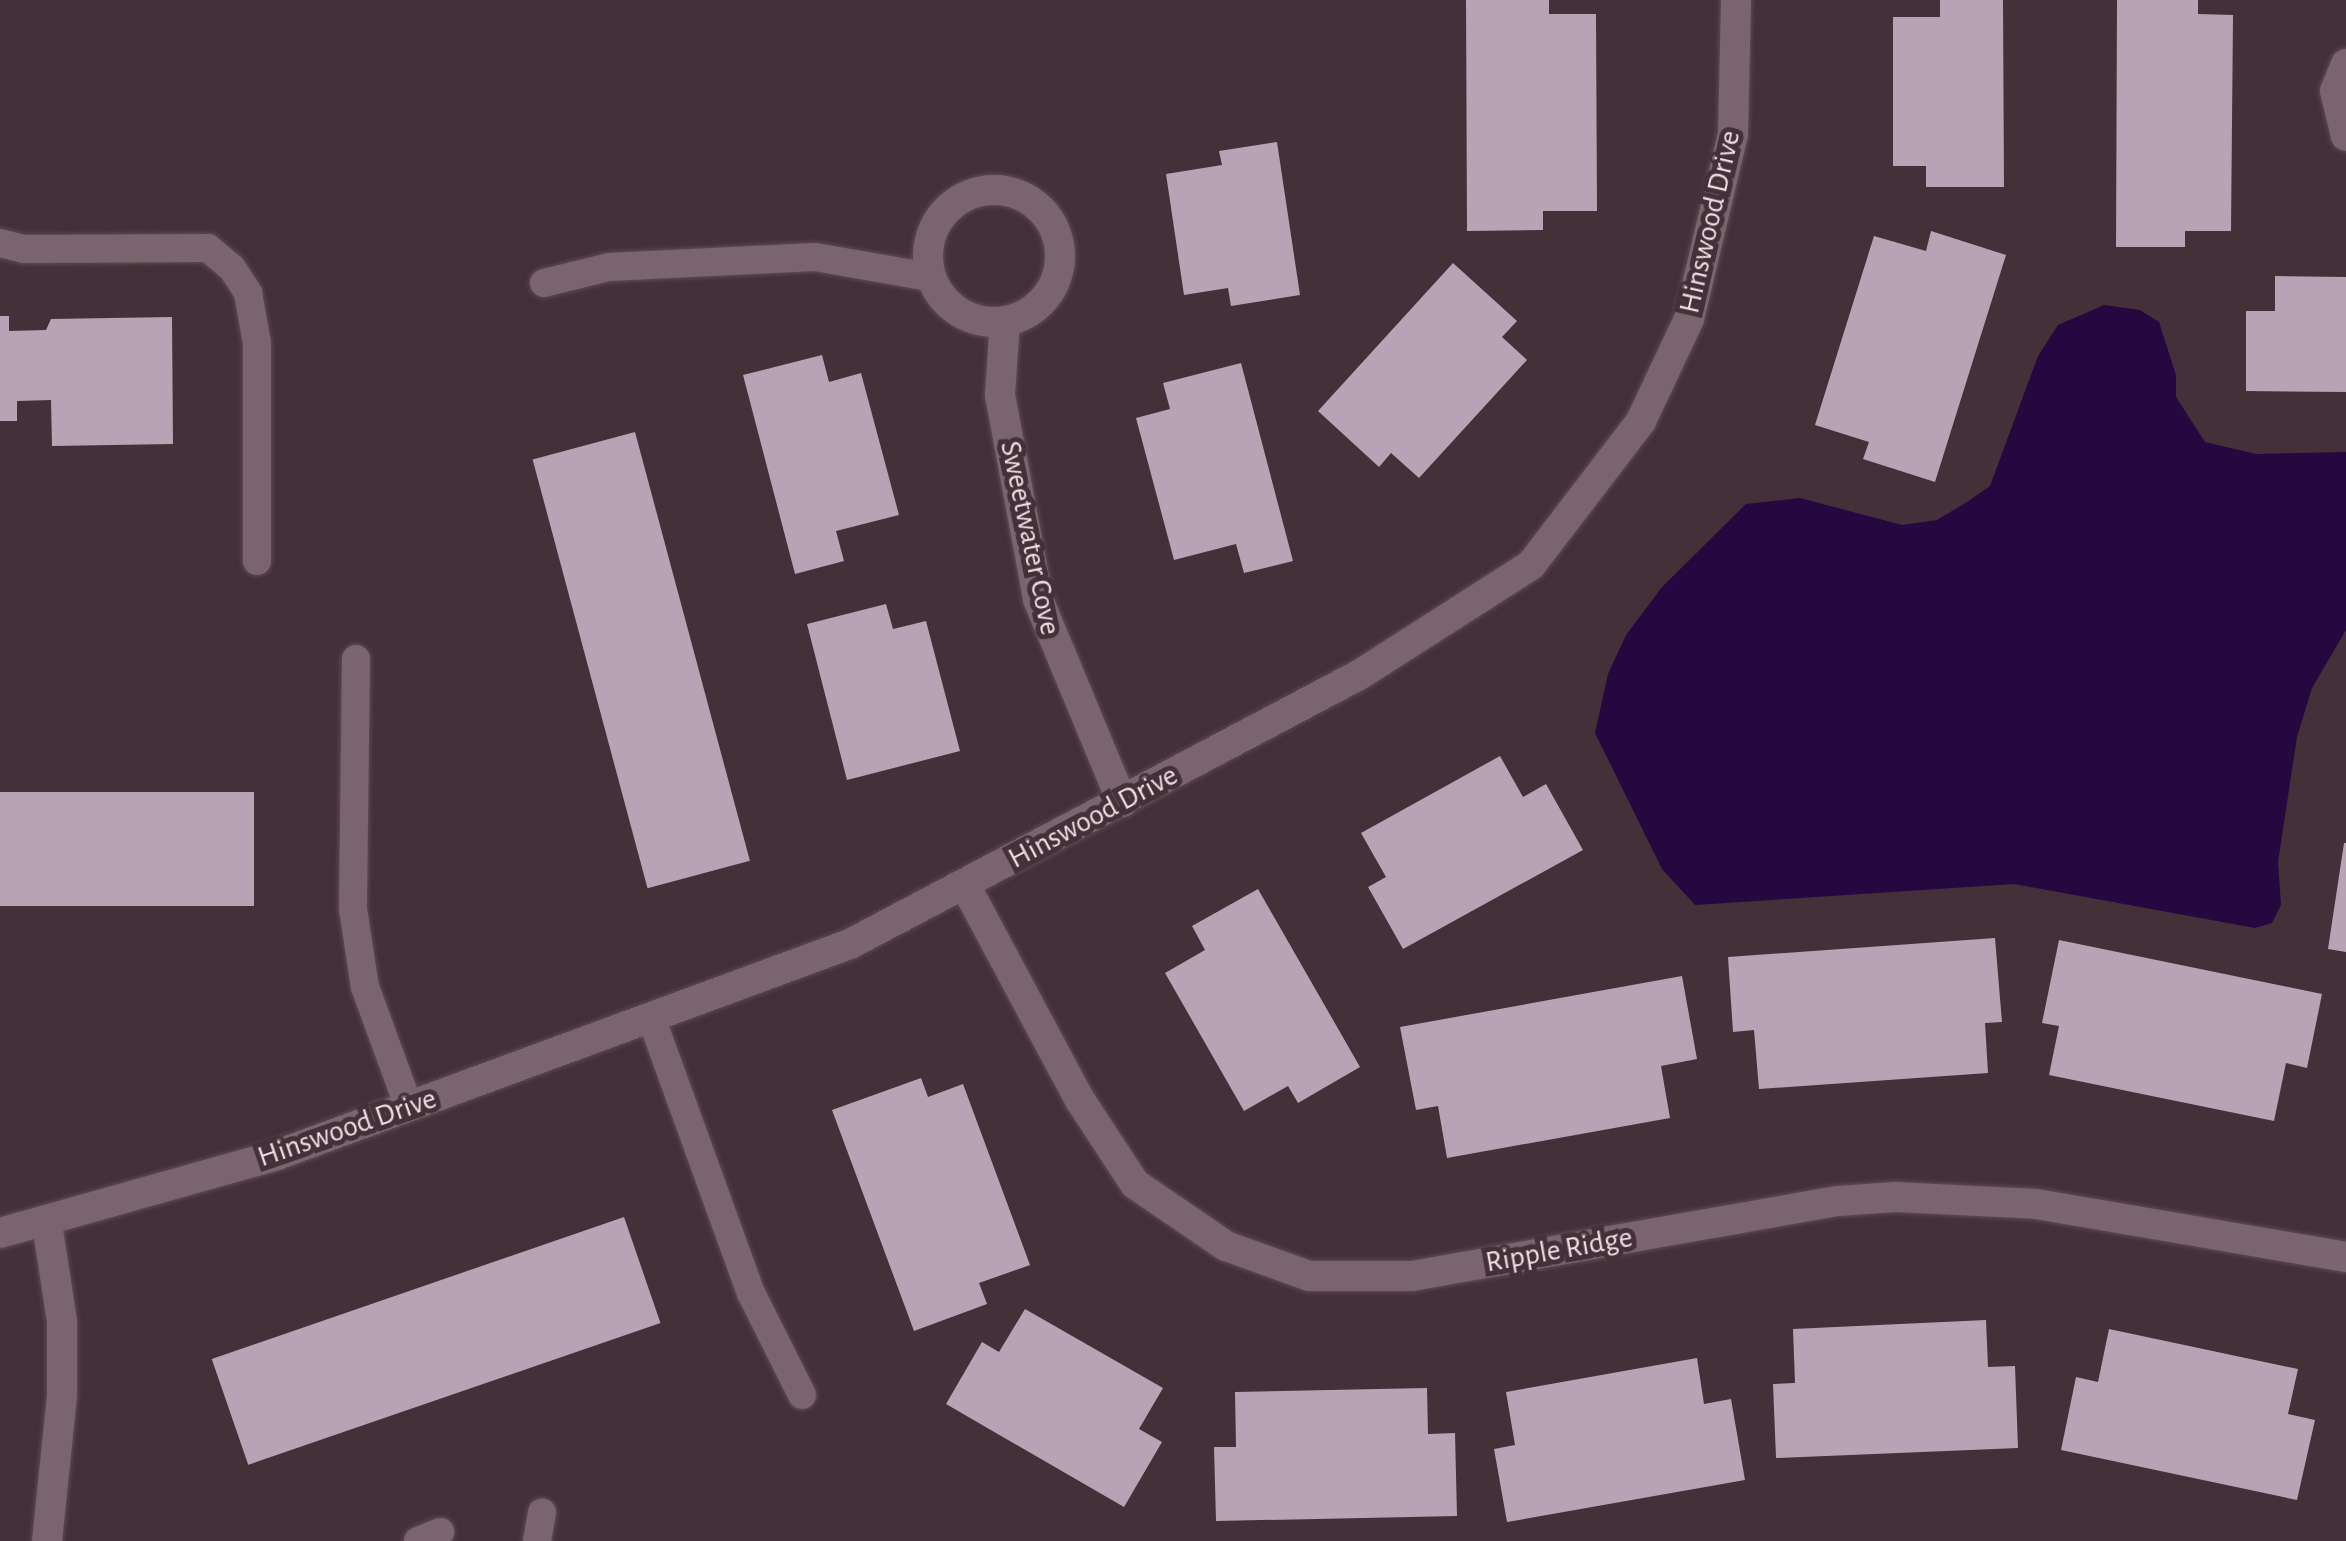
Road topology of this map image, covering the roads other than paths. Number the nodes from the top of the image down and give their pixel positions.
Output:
1 (1736, 0) edge
2 (2346, 64) edge
3 (2346, 136) edge
4 (0, 242) edge
5 (930, 277) junction
6 (544, 282) dead end
7 (1005, 320) junction
8 (257, 561) dead end
9 (356, 660) dead end
10 (1122, 802) junction
11 (965, 885) junction
12 (652, 1020) junction
13 (409, 1107) junction
14 (48, 1224) junction
15 (0, 1232) edge
16 (2346, 1257) edge
17 (802, 1395) dead end
18 (542, 1512) dead end
19 (47, 1541) edge
20 (537, 1541) edge

1 - 10 street, Hinswood Drive
2 - 3 street
4 - 8 lane
5 - 6 lane
5 - 7 street
5 - 7 street
7 - 10 street, Sweetwater Cove
9 - 13 lane
10 - 11 street, Hinswood Drive
11 - 12 street, Hinswood Drive
11 - 16 street, Ripple Ridge
12 - 13 street, Hinswood Drive
12 - 17 lane
13 - 14 street, Hinswood Drive
14 - 15 street, Hinswood Drive
14 - 19 street
18 - 20 lane

